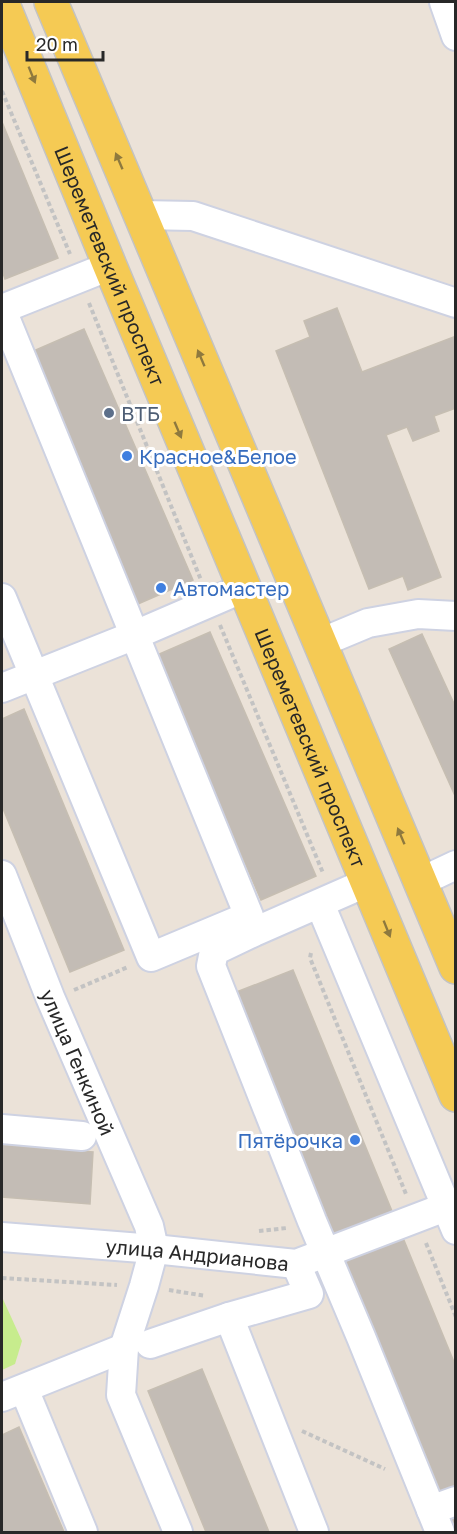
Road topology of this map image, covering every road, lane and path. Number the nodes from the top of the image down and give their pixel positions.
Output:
1 (51, 2) edge
2 (444, 2) edge
3 (4, 11) edge
4 (456, 36) edge
5 (2, 91) edge
6 (141, 215) junction
7 (96, 232) junction
8 (110, 266) junction
9 (79, 278) junction
10 (456, 303) edge
11 (2, 309) edge
12 (244, 588) junction
13 (2, 598) edge
14 (211, 603) junction
15 (456, 616) edge
16 (135, 635) junction
17 (320, 643) junction
18 (276, 662) junction
19 (33, 675) junction
20 (2, 688) edge
21 (456, 865) edge
22 (2, 875) edge
23 (368, 882) junction
24 (420, 882) junction
25 (320, 904) junction
26 (252, 924) junction
27 (312, 947) dead end
28 (150, 957) junction
29 (456, 967) edge
30 (74, 990) dead end
31 (456, 1095) edge
32 (2, 1129) edge
33 (81, 1136) dead end
34 (452, 1213) edge
35 (416, 1218) junction
36 (2, 1237) edge
37 (154, 1249) junction
38 (326, 1254) junction
39 (296, 1264) junction
40 (229, 1317) junction
41 (456, 1317) edge
42 (137, 1346) junction
43 (13, 1393) edge
44 (267, 1414) junction
45 (437, 1508) edge
46 (83, 1533) edge
47 (178, 1533) edge
48 (314, 1533) edge

6 -> 1 main road
2 - 4 street
3 -> 7 main road, Шереметевский проспект
5 - 9 path
6 - 7 main road
6 - 10 street
17 -> 6 main road
7 - 8 main road, Шереметевский проспект
8 - 9 street
8 -> 12 main road, Шереметевский проспект
9 - 11 street
9 - 14 path
11 - 16 street
12 - 14 street
12 - 18 main road, Шереметевский проспект
13 - 19 street
14 - 16 street
14 - 25 path
15 - 17 street
16 - 19 street
16 - 26 street
17 - 18 main road
24 -> 17 main road
18 - 23 main road, Шереметевский проспект
19 - 20 street
19 - 28 street
21 - 24 street
22 - 37 street, улица Генкиной
23 - 25 street
23 -> 31 main road, Шереметевский проспект
24 - 29 main road
25 - 26 street
25 - 34 street
26 - 28 street
26 - 38 street
27 - 35 path
28 - 30 path
32 - 33 street
34 - 35 street, улица Андрианова
35 - 38 street, улица Андрианова
35 - 41 path
36 - 37 street, улица Андрианова
37 - 39 street, улица Андрианова
37 - 42 street
38 - 39 street, улица Андрианова
38 - 45 street
39 - 40 street
40 - 42 street
40 - 44 street
42 - 43 street
42 - 47 street
43 - 46 street
44 - 45 path
44 - 48 street

